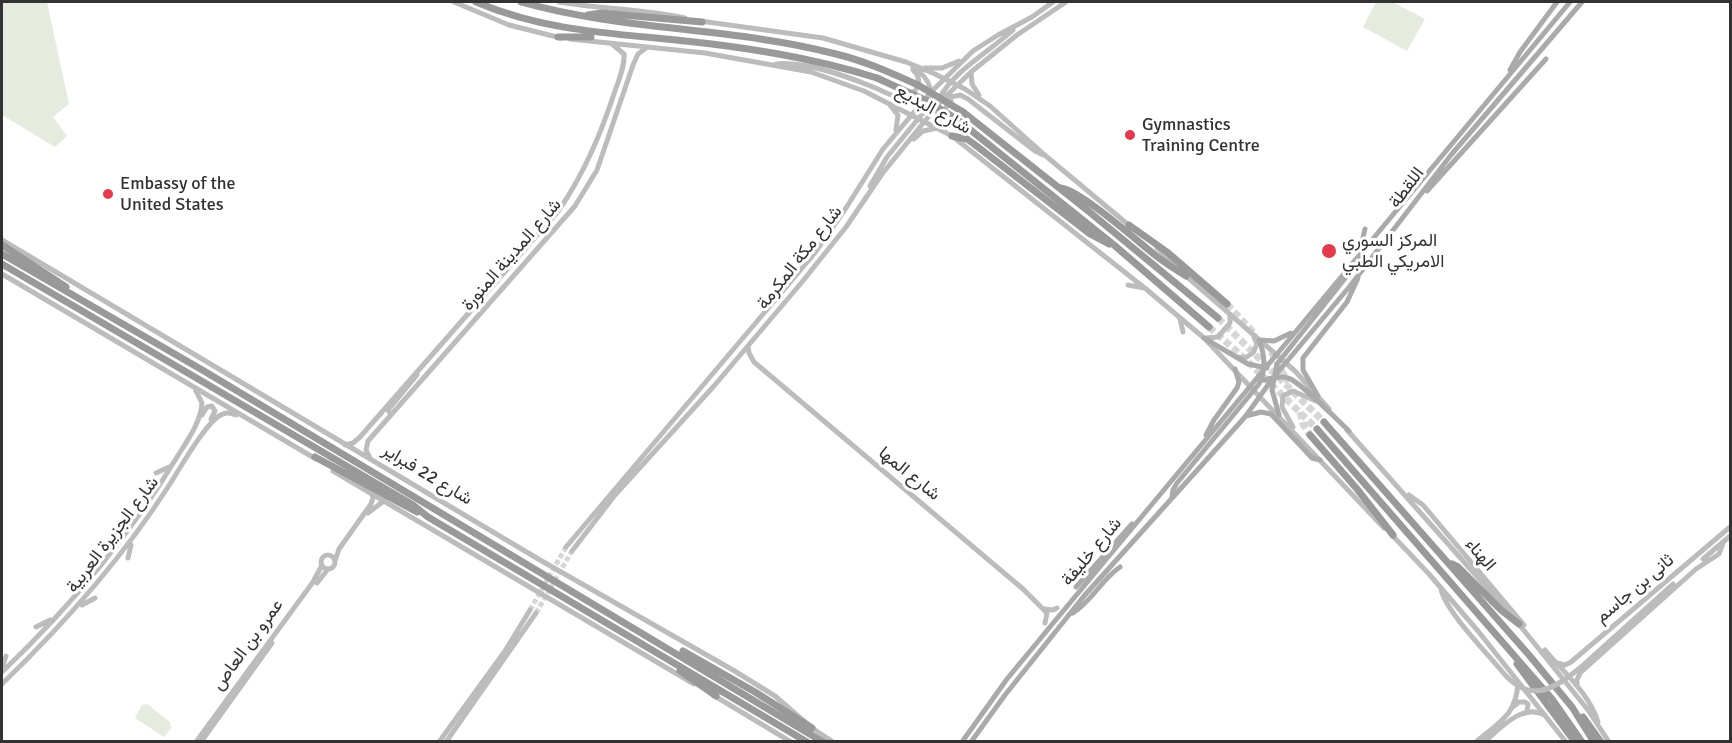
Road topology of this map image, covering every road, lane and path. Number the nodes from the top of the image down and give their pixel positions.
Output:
1 (454, 2) edge
2 (476, 2) edge
3 (521, 2) edge
4 (559, 2) edge
5 (1053, 2) edge
6 (1066, 2) edge
7 (1557, 2) edge
8 (1570, 2) edge
9 (1582, 2) edge
10 (585, 16) junction
11 (702, 22) junction
12 (1016, 26) junction
13 (611, 34) junction
14 (558, 37) junction
15 (610, 43) junction
16 (647, 48) junction
17 (973, 51) junction
18 (624, 59) junction
19 (895, 59) junction
20 (1546, 59) dead end
21 (906, 62) junction
22 (769, 64) junction
23 (633, 65) junction
24 (920, 67) junction
25 (972, 72) junction
26 (1507, 77) junction
27 (944, 79) junction
28 (954, 85) junction
29 (1523, 92) dead end
30 (942, 93) junction
31 (891, 95) junction
32 (963, 97) junction
33 (880, 98) junction
34 (929, 99) junction
35 (1511, 99) junction
36 (939, 104) junction
37 (913, 112) junction
38 (922, 119) junction
39 (1007, 120) junction
40 (942, 129) junction
41 (895, 134) junction
42 (952, 136) junction
43 (1047, 157) junction
44 (892, 161) junction
45 (1060, 188) junction
46 (1021, 192) junction
47 (867, 194) junction
48 (1416, 200) junction
49 (1027, 202) dead end
50 (1129, 225) junction
51 (1365, 229) dead end
52 (1062, 232) dead end
53 (1074, 233) junction
54 (2, 240) edge
55 (1369, 242) junction
56 (2, 245) edge
57 (1114, 245) junction
58 (1359, 253) junction
59 (2, 254) edge
60 (2, 264) edge
61 (795, 269) dead end
62 (1359, 273) junction
63 (2, 274) edge
64 (1186, 276) junction
65 (795, 277) junction
66 (1128, 285) dead end
67 (1146, 289) junction
68 (79, 298) junction
69 (1227, 304) tunnel mouth
70 (1230, 316) junction
71 (1180, 318) junction
72 (1218, 318) tunnel mouth
73 (1209, 327) tunnel mouth
74 (1297, 328) junction
75 (1183, 332) dead end
76 (1253, 334) junction
77 (1204, 338) junction
78 (1259, 340) junction
79 (748, 347) junction
80 (1278, 356) junction
81 (1235, 357) junction
82 (737, 360) junction
83 (754, 362) junction
84 (1286, 363) junction
85 (421, 366) junction
86 (1275, 367) junction
87 (1264, 368) junction
88 (1235, 369) junction
89 (1273, 378) junction
90 (1260, 381) junction
91 (188, 384) junction
92 (1250, 385) junction
93 (1255, 390) junction
94 (1260, 396) junction
95 (1317, 398) junction
96 (391, 415) junction
97 (1279, 415) junction
98 (244, 417) junction
99 (1245, 417) junction
100 (1324, 422) tunnel mouth
101 (1317, 429) tunnel mouth
102 (1310, 435) tunnel mouth
103 (189, 437) junction
104 (1301, 439) junction
105 (1205, 440) junction
106 (345, 445) junction
107 (194, 446) junction
108 (315, 458) junction
109 (370, 459) junction
110 (1320, 460) junction
111 (172, 464) junction
112 (156, 474) dead end
113 (371, 492) junction
114 (1405, 493) junction
115 (1173, 496) junction
116 (385, 500) junction
117 (1145, 512) junction
118 (364, 516) junction
119 (428, 517) junction
120 (1731, 527) edge
121 (1724, 533) junction
122 (136, 534) junction
123 (1714, 534) dead end
124 (1393, 535) junction
125 (1731, 536) edge
126 (1702, 545) dead end
127 (566, 547) tunnel mouth
128 (572, 551) tunnel mouth
129 (1701, 554) junction
130 (128, 558) dead end
131 (332, 558) junction
132 (1449, 563) junction
133 (325, 567) junction
134 (1120, 567) dead end
135 (1076, 587) dead end
136 (1441, 587) junction
137 (96, 598) dead end
138 (1057, 608) dead end
139 (1044, 609) junction
140 (59, 614) junction
141 (1069, 615) junction
142 (68, 618) junction
143 (1045, 623) dead end
144 (1519, 624) junction
145 (36, 627) dead end
146 (656, 640) junction
147 (654, 651) junction
148 (1513, 654) junction
149 (6, 657) dead end
150 (1555, 662) junction
151 (1571, 662) junction
152 (2, 670) edge
153 (1580, 670) junction
154 (1519, 681) junction
155 (2, 684) edge
156 (1577, 686) junction
157 (716, 696) junction
158 (1514, 706) junction
159 (1572, 707) junction
160 (1527, 712) junction
161 (1548, 717) junction
162 (462, 719) junction
163 (1599, 727) junction
164 (812, 728) junction
165 (196, 741) edge
166 (201, 741) edge
167 (440, 741) edge
168 (446, 741) edge
169 (451, 741) edge
170 (791, 741) edge
171 (807, 741) edge
172 (823, 741) edge
173 (832, 741) edge
174 (962, 741) edge
175 (971, 741) edge
176 (1476, 741) edge
177 (1484, 741) edge
178 (1566, 741) edge
179 (1575, 741) edge
180 (1582, 741) edge
181 (1594, 741) edge
182 (1601, 741) edge
183 (1609, 741) edge

1 - 14 main road, شارع البديع
2 - 13 highway, شارع البديع
3 - 10 highway, شارع البديع
4 - 11 main road, شارع البديع
5 - 12 main road, شارع مكة المكرمة
6 - 25 main road, شارع مكة المكرمة
7 - 26 main road
8 - 26 main road, اللقطة
9 - 48 main road, اللقطة
10 - 11 highway
10 - 45 highway, شارع البديع, bridge
11 - 19 main road, شارع البديع
12 - 17 main road, شارع مكة المكرمة
12 - 28 main road
13 - 14 highway
13 - 57 highway, شارع البديع, bridge
14 - 15 main road, شارع البديع
15 - 16 main road, شارع البديع
15 - 18 main road
16 - 22 main road, شارع البديع
16 - 23 main road, شارع المدينة المنورة
17 - 24 main road
17 - 27 main road, شارع مكة المكرمة
18 - 23 main road
18 - 85 main road, شارع المدينة المنورة
19 - 21 main road, شارع البديع
19 - 31 main road
20 - 35 main road
21 - 24 main road, شارع البديع
21 - 34 main road
22 - 31 main road
22 - 33 main road, شارع البديع
23 - 96 main road, شارع المدينة المنورة
24 - 27 main road, شارع البديع
25 - 28 main road, شارع مكة المكرمة
25 - 39 main road
26 - 55 main road, اللقطة
27 - 28 main road, شارع البديع
27 - 34 main road, شارع مكة المكرمة
28 - 30 main road
28 - 36 main road, شارع مكة المكرمة
28 - 39 main road, شارع البديع
29 - 35 main road
30 - 34 main road
30 - 36 main road
31 - 34 main road
32 - 36 main road
32 - 42 main road
32 - 43 main road
33 - 37 main road, شارع البديع
33 - 41 main road
34 - 36 main road
34 - 37 main road, شارع مكة المكرمة
34 - 38 main road
35 - 48 main road
36 - 38 main road, شارع مكة المكرمة
36 - 40 main road
37 - 38 main road, شارع البديع
37 - 41 main road, شارع مكة المكرمة
38 - 40 main road, شارع البديع
38 - 44 main road, شارع مكة المكرمة
38 - 47 main road
39 - 43 main road, شارع البديع
40 - 42 main road, شارع البديع
40 - 44 main road
41 - 65 main road, شارع مكة المكرمة
42 - 46 main road, شارع البديع
42 - 57 highway
43 - 50 main road, شارع البديع
44 - 47 main road, شارع مكة المكرمة
45 - 64 highway
45 - 72 highway, شارع البديع
46 - 49 main road
46 - 53 main road, شارع البديع
47 - 79 main road, شارع مكة المكرمة
48 - 62 main road, اللقطة
50 - 64 main road, شارع البديع
50 - 69 highway
51 - 58 main road
52 - 53 main road
53 - 67 main road, شارع البديع
54 - 106 main road, شارع 22 فبراير
55 - 58 main road, اللقطة
55 - 80 main road
56 - 68 highway
57 - 73 highway, شارع البديع
58 - 74 main road, اللقطة
59 - 68 highway, شارع 22 فبراير
60 - 119 highway, شارع 22 فبراير
61 - 65 main road
62 - 84 main road, اللقطة
62 - 95 main road
63 - 91 main road
64 - 70 main road, شارع البديع
65 - 127 main road, شارع مكة المكرمة
66 - 67 main road
67 - 71 main road, شارع البديع
68 - 146 highway, شارع 22 فبراير
70 - 76 main road, شارع البديع
70 - 77 main road
71 - 75 main road
71 - 77 main road, شارع البديع
74 - 78 main road
74 - 80 main road, اللقطة
76 - 78 main road, شارع البديع
76 - 81 main road
77 - 81 main road
77 - 88 main road, شارع البديع
78 - 80 main road, شارع البديع
78 - 87 main road
79 - 82 main road, شارع مكة المكرمة
79 - 83 main road, شارع المها
80 - 84 main road, شارع البديع
80 - 86 main road
80 - 87 main road, اللقطة
81 - 87 main road
82 - 83 main road
82 - 128 main road, شارع مكة المكرمة
83 - 139 main road, شارع المها
84 - 86 main road
84 - 89 main road, اللقطة
84 - 95 main road, شارع البديع
85 - 96 main road
85 - 106 main road, شارع المدينة المنورة
86 - 87 main road
86 - 89 main road
87 - 90 main road
87 - 92 main road, اللقطة
88 - 92 main road, شارع البديع
88 - 105 main road
89 - 90 main road
89 - 94 main road, اللقطة
89 - 95 main road
89 - 97 main road
90 - 92 main road
90 - 93 main road
91 - 98 main road
91 - 103 main road, شارع الجزيرة العربية
92 - 93 main road, شارع البديع
92 - 105 main road, شارع خليفة
93 - 94 main road, شارع البديع
93 - 115 main road
94 - 97 main road, شارع البديع
94 - 99 main road, شارع خليفة
95 - 104 main road
95 - 114 main road, الهناء
96 - 109 main road, شارع المدينة المنورة
97 - 104 main road, شارع البديع
98 - 107 main road, شارع الجزيرة العربية
98 - 108 main road
99 - 110 main road
99 - 115 main road, شارع خليفة
100 - 132 highway, الهناء
101 - 148 highway
102 - 124 highway
103 - 107 main road
103 - 111 main road, شارع الجزيرة العربية
104 - 110 main road
105 - 117 main road, شارع خليفة
106 - 109 main road, شارع 22 فبراير
107 - 122 main road, شارع الجزيرة العربية
108 - 113 main road
108 - 119 highway
109 - 164 main road, شارع 22 فبراير
110 - 124 main road
111 - 112 main road
111 - 140 main road, شارع الجزيرة العربية
113 - 116 main road
113 - 118 main road
114 - 144 main road, الهناء
114 - 150 main road
115 - 141 main road, شارع خليفة
116 - 118 main road
116 - 157 main road
117 - 135 main road
117 - 174 main road, شارع خليفة
118 - 131 main road
119 - 147 highway, شارع 22 فبراير
120 - 121 main road, ثانى بن جاسم
121 - 123 main road
121 - 129 main road, ثانى بن جاسم
122 - 130 main road
122 - 142 main road, شارع الجزيرة العربية
124 - 136 main road
125 - 153 main road
126 - 129 main road
129 - 151 main road, ثانى بن جاسم
131 - 133 main road
131 - 133 main road
132 - 144 highway
132 - 159 highway, الهناء
133 - 165 main road, عمرو بن العاص
133 - 166 main road, عمرو بن العاص
134 - 141 main road
136 - 153 main road, bridge
136 - 154 main road
137 - 142 main road
138 - 139 main road
139 - 143 main road
140 - 145 main road
140 - 152 main road, شارع الجزيرة العربية
141 - 175 main road, شارع خليفة
142 - 155 main road, شارع الجزيرة العربية
144 - 163 main road, الهناء
146 - 164 highway
146 - 172 highway, شارع 22 فبراير
147 - 157 highway
147 - 171 highway, شارع 22 فبراير
148 - 179 highway
148 - 180 highway
149 - 152 main road
150 - 151 main road
150 - 156 main road
151 - 153 main road
153 - 156 main road
154 - 158 main road
154 - 161 main road
156 - 163 main road
157 - 170 main road
158 - 160 main road
158 - 176 main road
159 - 181 highway, الهناء
159 - 182 highway
160 - 161 main road
160 - 177 main road
161 - 178 main road
162 - 167 main road
162 - 168 main road
162 - 169 main road
163 - 183 main road, الهناء
164 - 173 main road, شارع 22 فبراير

